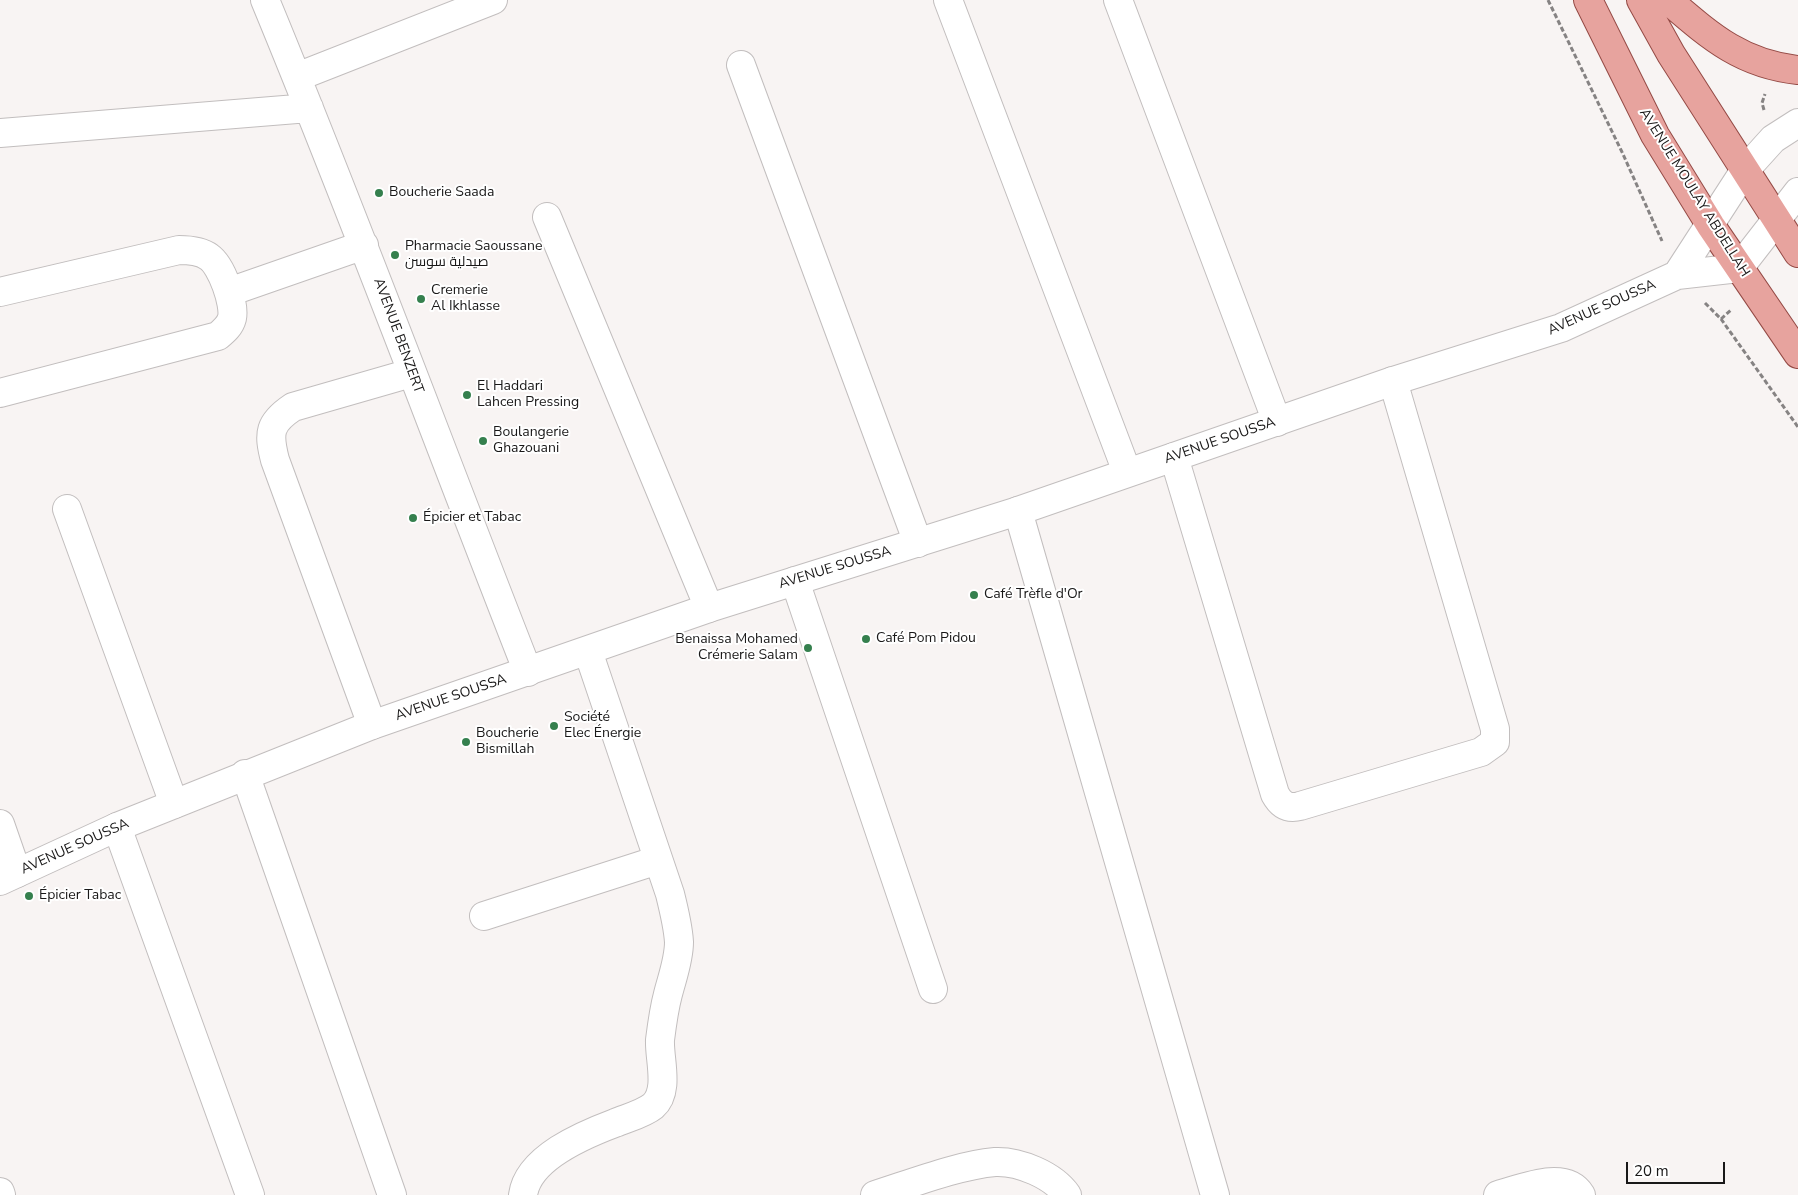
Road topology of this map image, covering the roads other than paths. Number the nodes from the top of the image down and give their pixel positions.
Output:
1 (265, 0) edge
2 (493, 0) edge
3 (948, 0) edge
4 (1118, 0) edge
5 (1588, 0) edge
6 (1641, 0) edge
7 (1668, 0) edge
8 (741, 65) dead end
9 (1798, 70) edge
10 (297, 77) junction
11 (309, 108) junction
12 (1798, 123) edge
13 (0, 133) edge
14 (1745, 170) junction
15 (1798, 192) edge
16 (547, 217) dead end
17 (1777, 220) junction
18 (1711, 226) junction
19 (364, 245) junction
20 (1798, 253) edge
21 (1739, 268) junction
22 (1677, 275) junction
23 (0, 292) edge
24 (229, 292) junction
25 (1798, 354) edge
26 (411, 373) junction
27 (1393, 381) junction
28 (0, 392) edge
29 (1277, 422) junction
30 (1174, 457) junction
31 (1127, 472) junction
32 (67, 509) dead end
33 (1018, 511) junction
34 (918, 543) junction
35 (795, 581) junction
36 (709, 608) junction
37 (588, 651) junction
38 (528, 672) junction
39 (372, 725) junction
40 (245, 774) junction
41 (174, 804) junction
42 (0, 824) edge
43 (117, 827) junction
44 (658, 860) junction
45 (9, 877) edge
46 (484, 916) dead end
47 (933, 989) dead end
48 (250, 1195) edge
49 (392, 1195) edge
50 (523, 1195) edge
51 (875, 1195) edge
52 (1067, 1195) edge
53 (1215, 1195) edge
54 (1498, 1195) edge
55 (1581, 1195) edge

1 - 10 street, AVENUE BENZERT
2 - 10 street
3 - 31 street
4 - 29 street
5 - 18 main road, AVENUE MOULAY ABDELLAH
6 - 14 main road
7 - 9 main road
8 - 34 street
10 - 11 street, AVENUE BENZERT
11 - 13 street
11 - 19 street, AVENUE BENZERT
12 - 14 street
14 - 17 main road
14 - 18 street
15 - 17 street
16 - 36 street
17 - 20 main road
17 - 21 street
18 - 21 main road, AVENUE MOULAY ABDELLAH
18 - 22 street
19 - 24 street
19 - 26 street, AVENUE BENZERT
21 - 22 street, AVENUE SOUSSA
21 - 25 main road, AVENUE MOULAY ABDELLAH
22 - 27 street, AVENUE SOUSSA
23 - 24 street
24 - 28 street
26 - 38 street, AVENUE BENZERT
26 - 39 street
27 - 29 street, AVENUE SOUSSA
27 - 30 street
29 - 30 street, AVENUE SOUSSA
30 - 31 street, AVENUE SOUSSA
31 - 33 street, AVENUE SOUSSA
32 - 41 street
33 - 34 street, AVENUE SOUSSA
33 - 53 street
34 - 35 street, AVENUE SOUSSA
35 - 36 street, AVENUE SOUSSA
35 - 47 street
36 - 37 street, AVENUE SOUSSA
37 - 38 street, AVENUE SOUSSA
37 - 44 street
38 - 39 street, AVENUE SOUSSA
39 - 40 street, AVENUE SOUSSA
40 - 41 street, AVENUE SOUSSA
40 - 49 street
41 - 43 street, AVENUE SOUSSA
42 - 45 street
43 - 45 street, AVENUE SOUSSA
43 - 48 street
44 - 46 street
44 - 50 street
51 - 52 street
54 - 55 street

